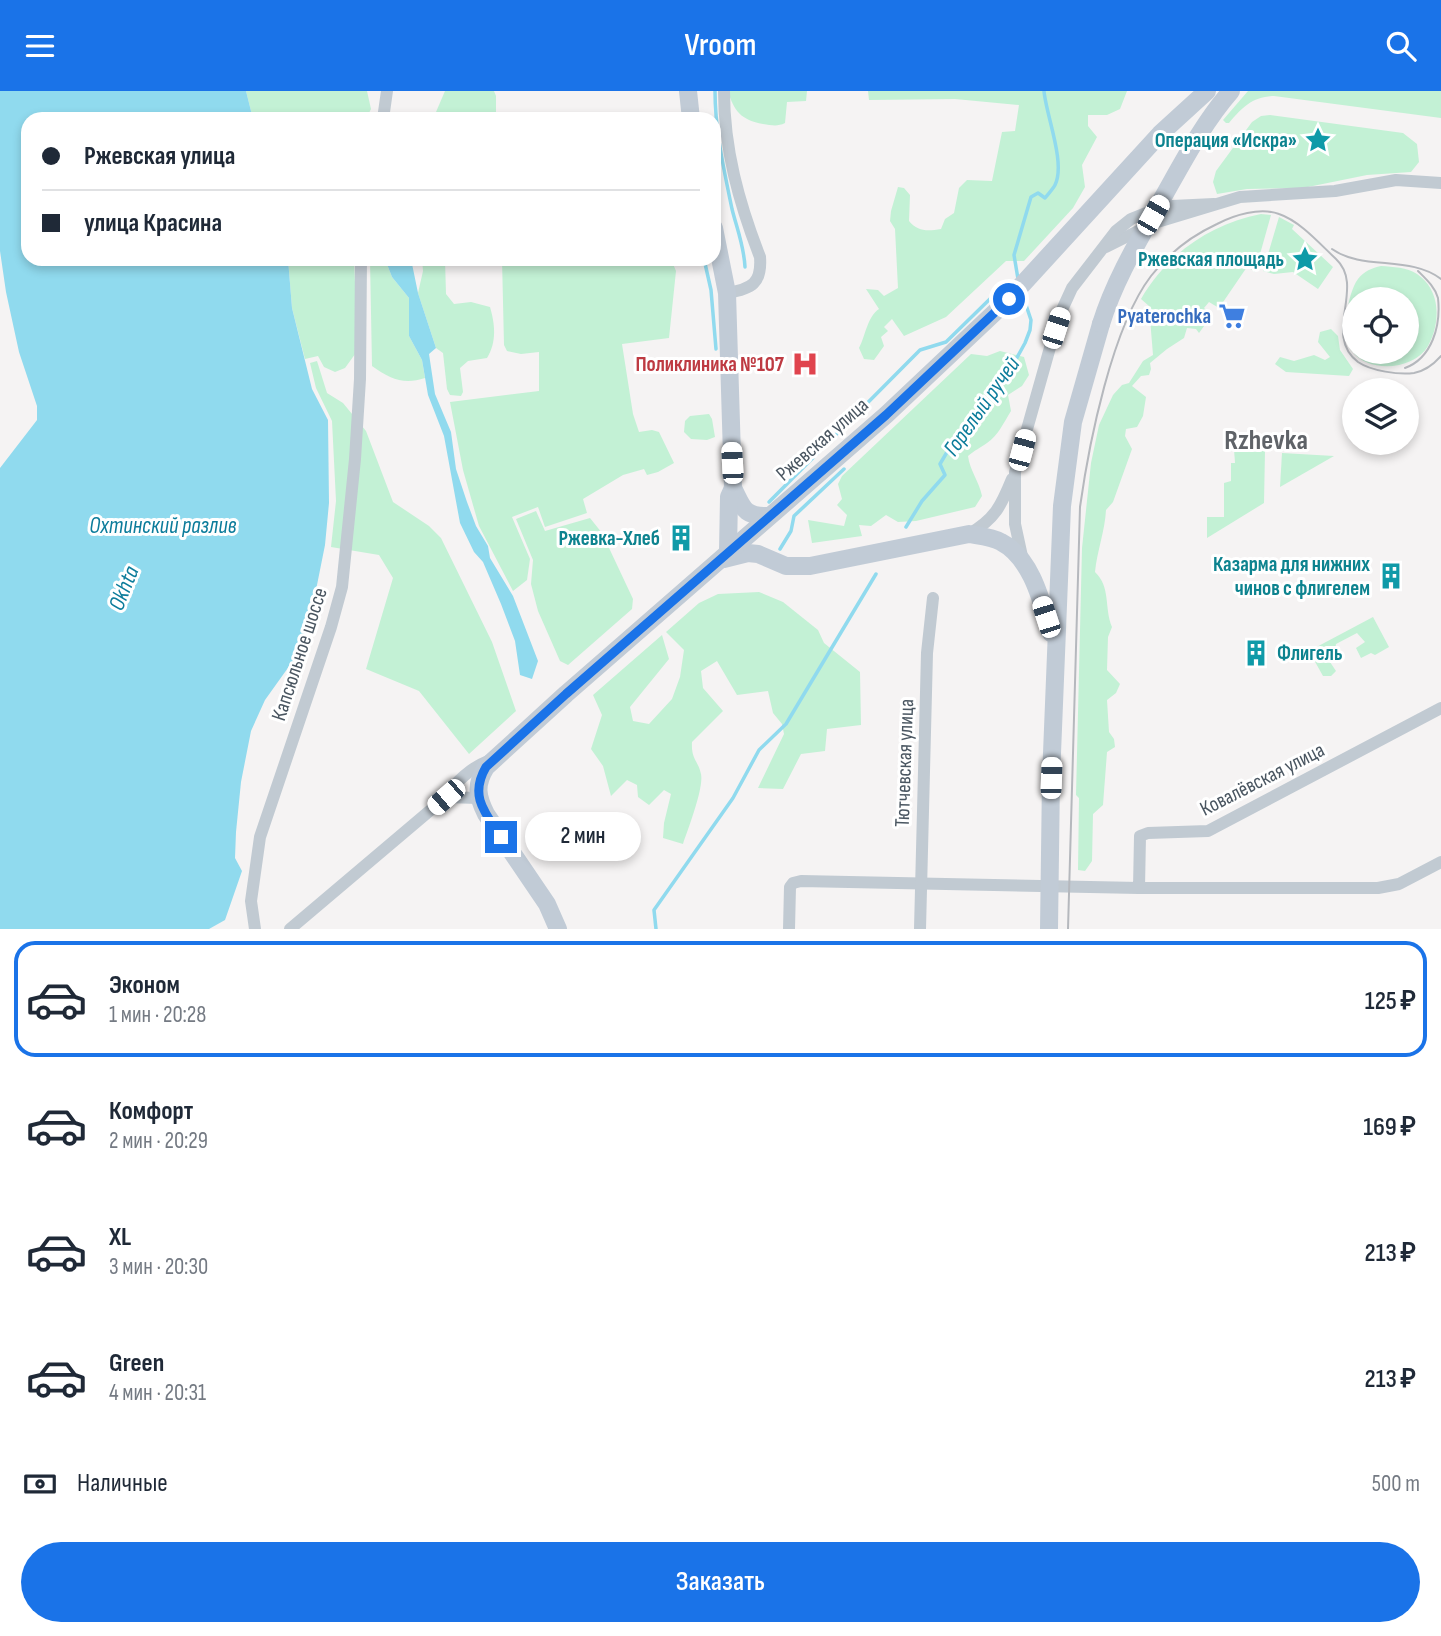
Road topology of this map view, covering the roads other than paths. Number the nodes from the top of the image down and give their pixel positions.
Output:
1 (387, 91) edge
2 (688, 91) edge
3 (724, 91) edge
4 (1207, 91) edge
5 (1231, 91) edge
6 (384, 112) edge
7 (690, 112) edge
8 (1441, 183) edge
9 (721, 263) edge
10 (361, 266) edge
11 (727, 293) junction
12 (1015, 472) junction
13 (733, 488) junction
14 (769, 516) junction
15 (969, 534) junction
16 (724, 556) junction
17 (1023, 561) junction
18 (933, 598) dead end
19 (1055, 658) junction
20 (1441, 708) edge
21 (494, 758) junction
22 (446, 797) junction
23 (478, 798) junction
24 (1441, 862) edge
25 (920, 883) junction
26 (1050, 885) junction
27 (1139, 888) junction
28 (256, 929) edge
29 (290, 929) edge
30 (558, 929) edge
31 (789, 929) edge
32 (919, 929) edge
33 (1049, 929) edge

1 - 6 street
2 - 7 main road
3 - 11 street
4 - 14 main road, Ржевская улица
5 - 19 main road, bridge
8 - 12 street
9 - 11 main road
10 - 28 street, Капсюльное шоссе
11 - 13 main road
12 - 15 street
12 - 17 street
13 - 14 main road
13 - 16 main road
14 - 16 main road, Ржевская улица
15 - 16 main road
15 - 17 main road
16 - 21 main road, Ржевская улица
17 - 19 main road
18 - 25 street, Тютчевская улица
19 - 26 main road
20 - 27 street, Ковалёвская улица
21 - 22 street, Ржевская улица
21 - 23 main road
22 - 23 street
22 - 29 street, Ржевская улица
23 - 30 main road
24 - 27 street
25 - 26 street
25 - 31 street
25 - 32 street, Тютчевская улица
26 - 27 street
26 - 33 main road

